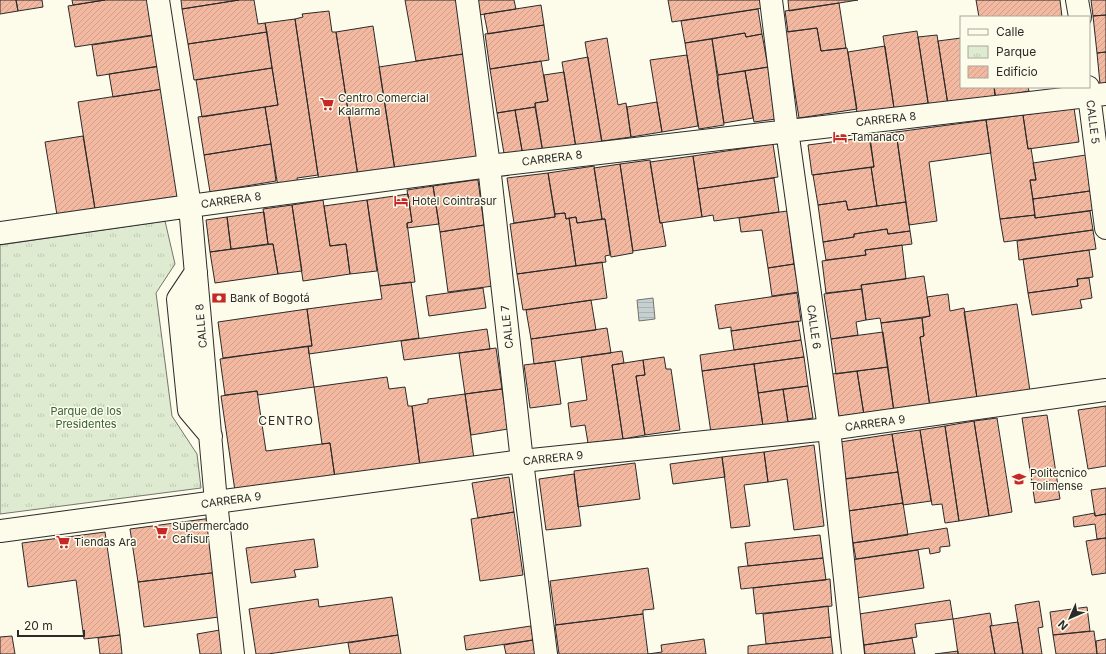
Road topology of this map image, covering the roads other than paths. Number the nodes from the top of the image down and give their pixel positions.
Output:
1 (158, 0) edge
2 (467, 0) edge
3 (772, 0) edge
4 (1078, 0) edge
5 (1080, 16) edge
6 (1095, 92) edge
7 (787, 130) junction
8 (489, 166) junction
9 (190, 206) junction
10 (1106, 228) edge
11 (0, 233) edge
12 (1106, 390) edge
13 (828, 429) junction
14 (522, 461) junction
15 (216, 502) junction
16 (0, 531) edge
17 (234, 654) edge
18 (546, 654) edge
19 (853, 654) edge

1 - 9 street, CALLE 8
2 - 8 street, CALLE 7
3 - 7 street, CALLE 6
4 - 5 street
6 - 7 street, CARRERA 8
6 - 10 street, CALLE 5
7 - 8 street, CARRERA 8
7 - 13 street, CALLE 6
8 - 9 street, CARRERA 8
8 - 14 street, CALLE 7
9 - 11 street, CARRERA 8
9 - 15 street, CALLE 8
12 - 13 street, CARRERA 9
13 - 14 street, CARRERA 9
13 - 19 street, CALLE 6
14 - 15 street, CARRERA 9
14 - 18 street, CALLE 7
15 - 16 street, CARRERA 9
15 - 17 street, CALLE 8

